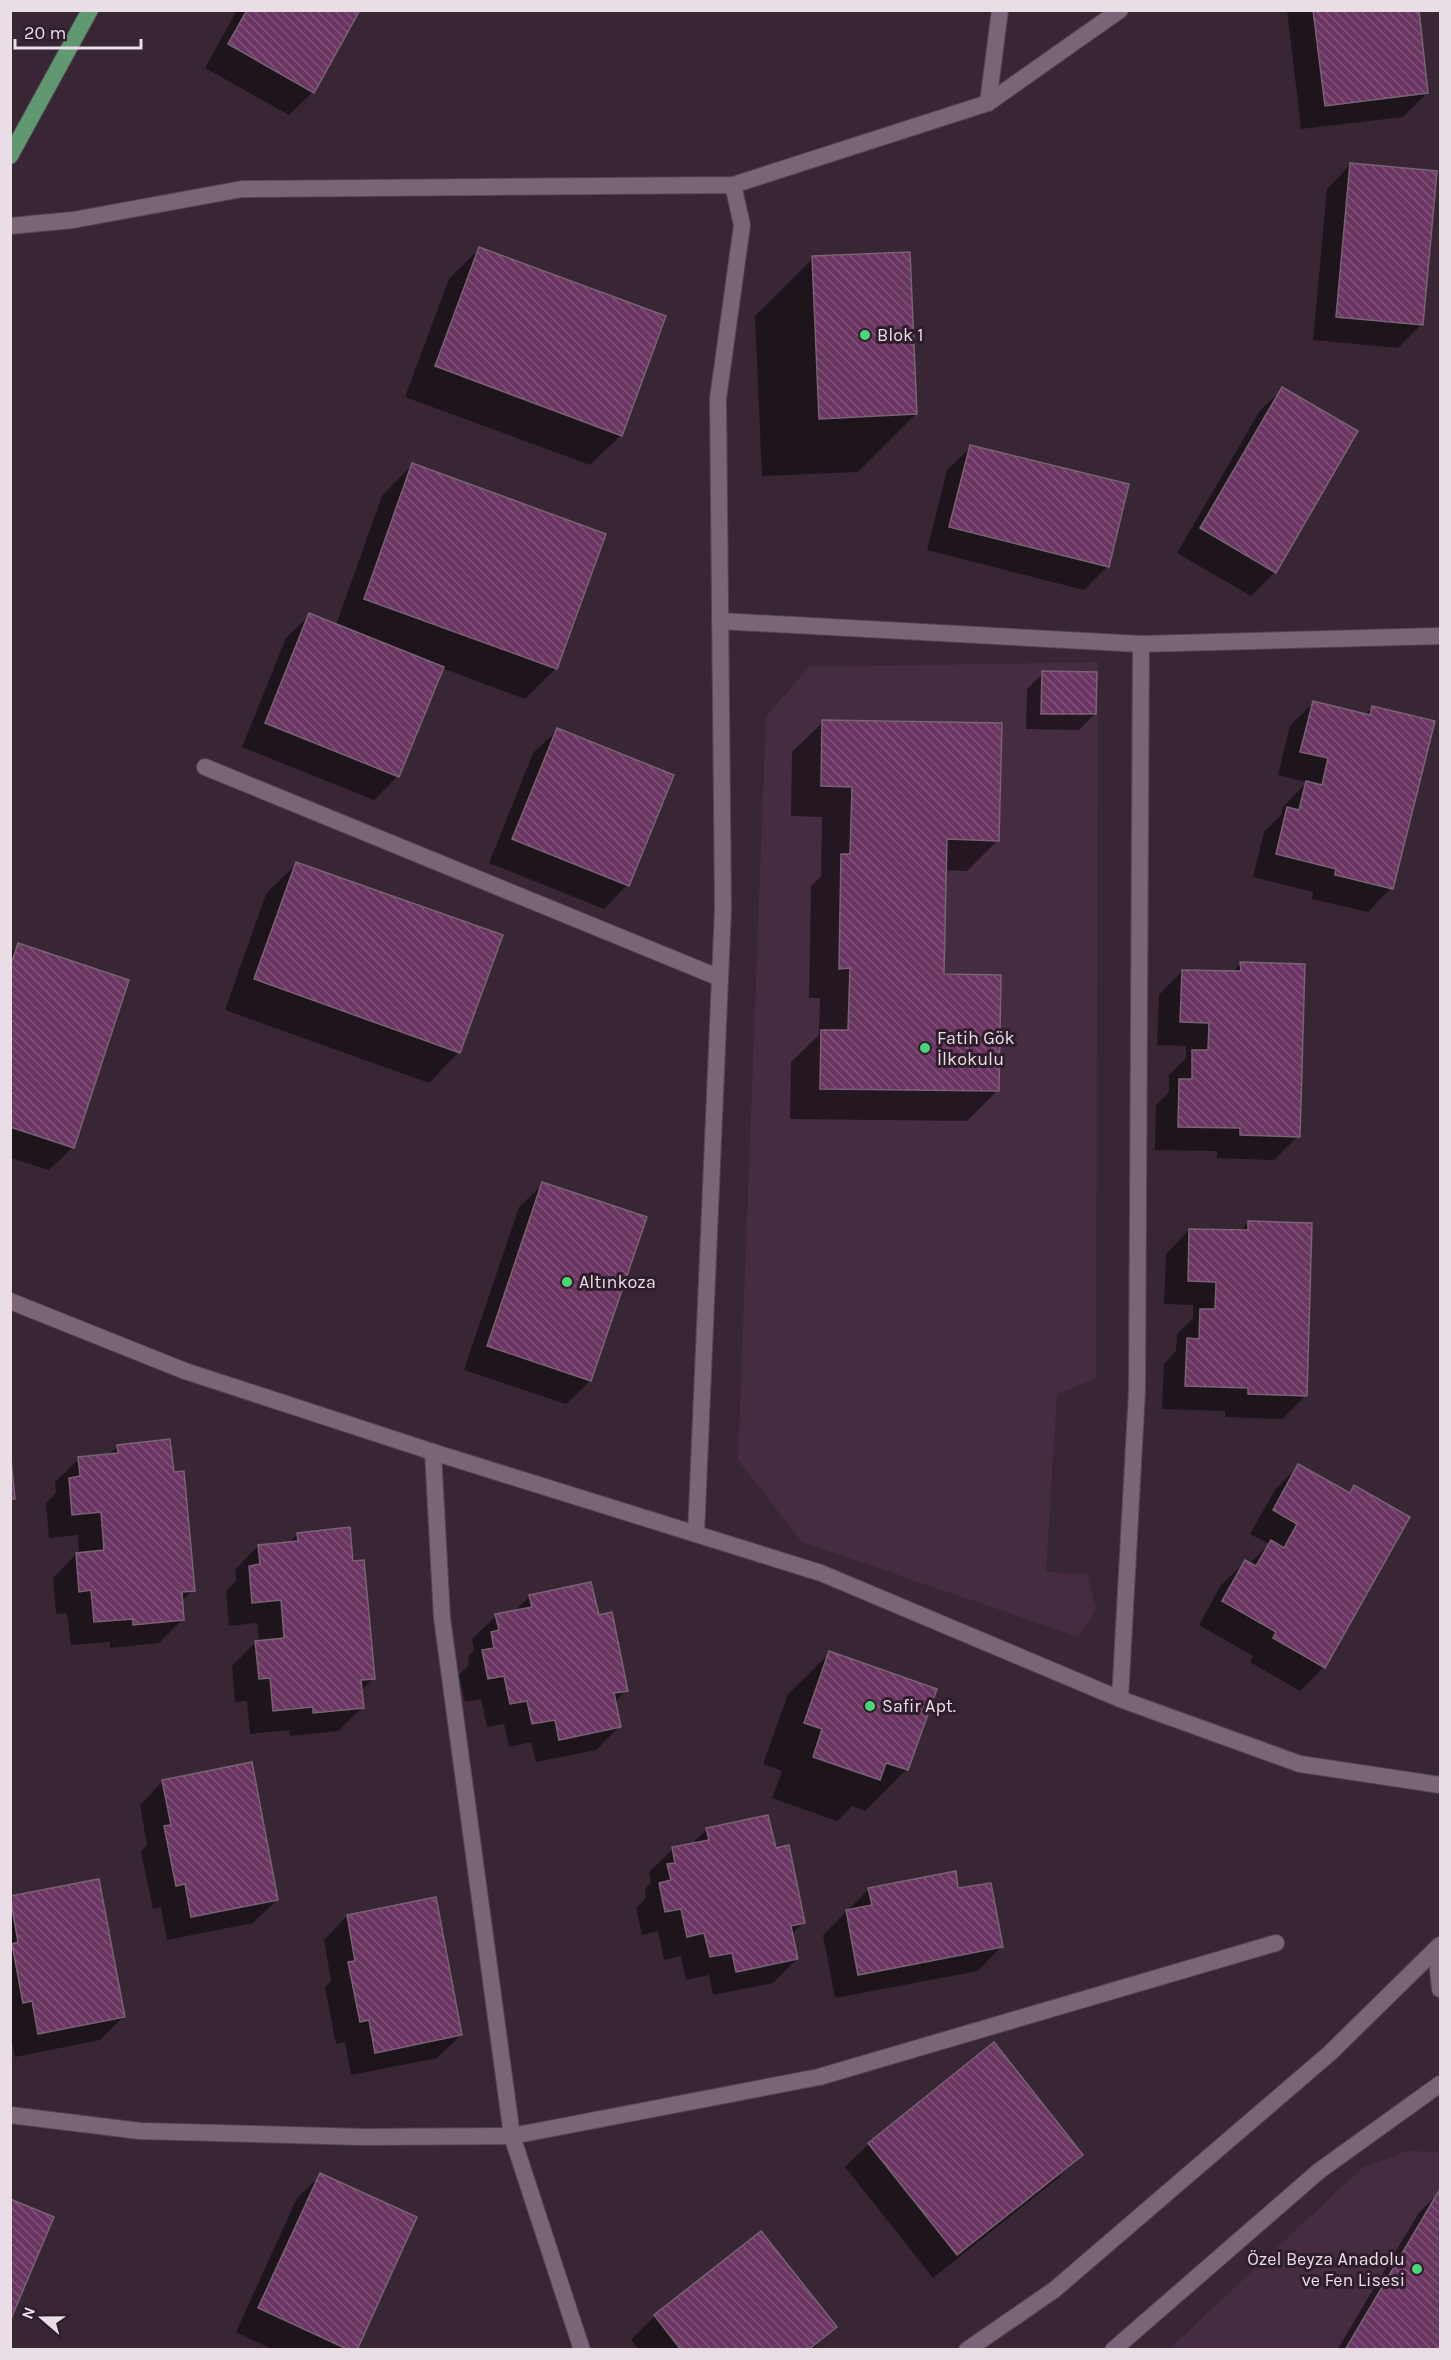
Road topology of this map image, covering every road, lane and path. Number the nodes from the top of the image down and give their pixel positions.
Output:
1 (90, 10) edge
2 (1000, 10) edge
3 (1120, 10) edge
4 (987, 103) junction
5 (10, 156) edge
6 (733, 185) junction
7 (10, 226) edge
8 (720, 621) junction
9 (1440, 636) edge
10 (1141, 644) junction
11 (205, 767) dead end
12 (720, 978) junction
13 (10, 1301) edge
14 (433, 1452) junction
15 (696, 1534) junction
16 (1120, 1699) junction
17 (1440, 1785) edge
18 (1276, 1943) dead end
19 (1440, 1945) edge
20 (1440, 1958) edge
21 (1440, 1989) edge
22 (1440, 2084) edge
23 (10, 2115) edge
24 (512, 2136) junction
25 (582, 2349) edge
26 (967, 2349) edge
27 (1113, 2349) edge

1 - 5 main road
2 - 4 street
3 - 4 street
4 - 6 street
6 - 7 street
6 - 8 street
8 - 10 street
8 - 12 street
9 - 10 street
10 - 16 street
11 - 12 street
12 - 15 street
13 - 14 street
14 - 15 street
14 - 24 street
15 - 16 street
16 - 17 street
18 - 24 street
19 - 26 street
20 - 21 street
22 - 27 street
23 - 24 street
24 - 25 street

